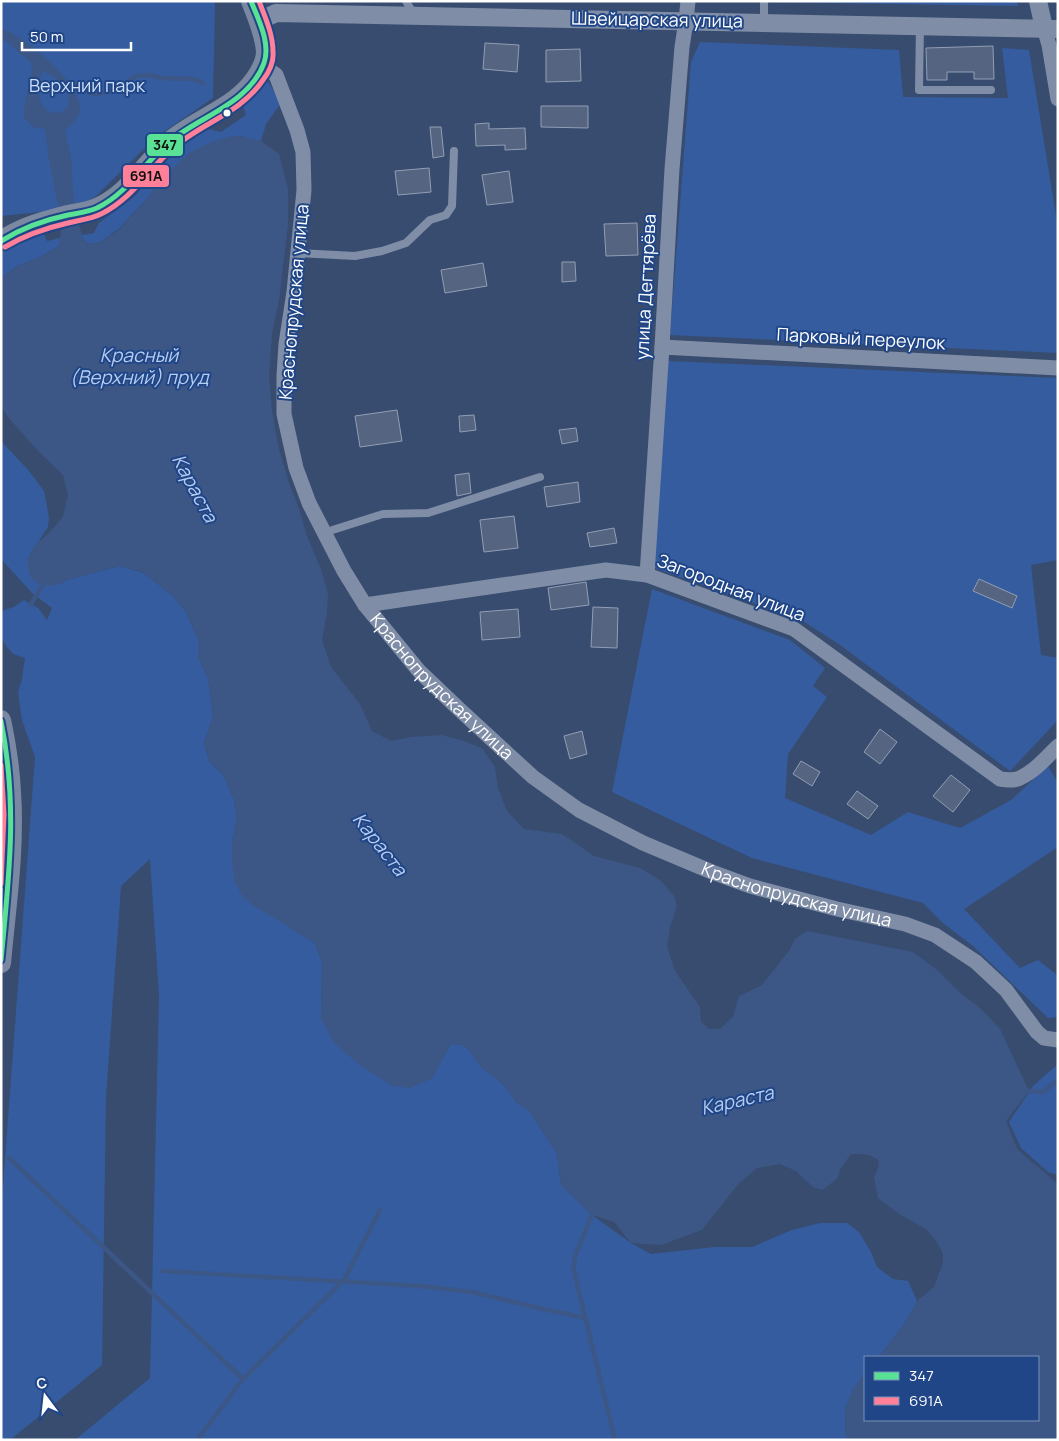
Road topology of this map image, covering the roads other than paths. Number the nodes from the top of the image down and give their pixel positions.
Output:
1 (251, 1) edge
2 (688, 1) edge
3 (764, 1) edge
4 (1038, 1) edge
5 (410, 8) edge
6 (259, 21) junction
7 (686, 21) junction
8 (764, 22) junction
9 (920, 25) junction
10 (1051, 28) edge
11 (263, 66) junction
12 (991, 90) dead end
13 (1058, 99) edge
14 (454, 151) dead end
15 (1, 241) edge
16 (298, 253) junction
17 (662, 347) junction
18 (1058, 368) edge
19 (540, 478) dead end
20 (324, 533) junction
21 (647, 574) junction
22 (365, 605) junction
23 (1, 720) edge
24 (1058, 746) edge
25 (1, 963) edge
26 (1058, 1040) edge

1 - 6 main road
2 - 7 street, улица Дегтярёва
3 - 8 lane
4 - 10 street
5 - 6 street, Швейцарская улица
5 - 7 street, Швейцарская улица
6 - 11 main road
7 - 8 street, Швейцарская улица
7 - 17 street, улица Дегтярёва
8 - 9 street, Швейцарская улица
9 - 10 street, Швейцарская улица
9 - 12 lane
10 - 13 street
11 - 15 main road
11 - 16 street, Краснопрудская улица
14 - 16 lane
16 - 20 street, Краснопрудская улица
17 - 18 street, Парковый переулок
17 - 21 street, улица Дегтярёва
19 - 20 lane
20 - 22 street, Краснопрудская улица
21 - 22 street, Загородная улица
21 - 24 street, Загородная улица
22 - 26 street, Краснопрудская улица
23 - 25 main road

